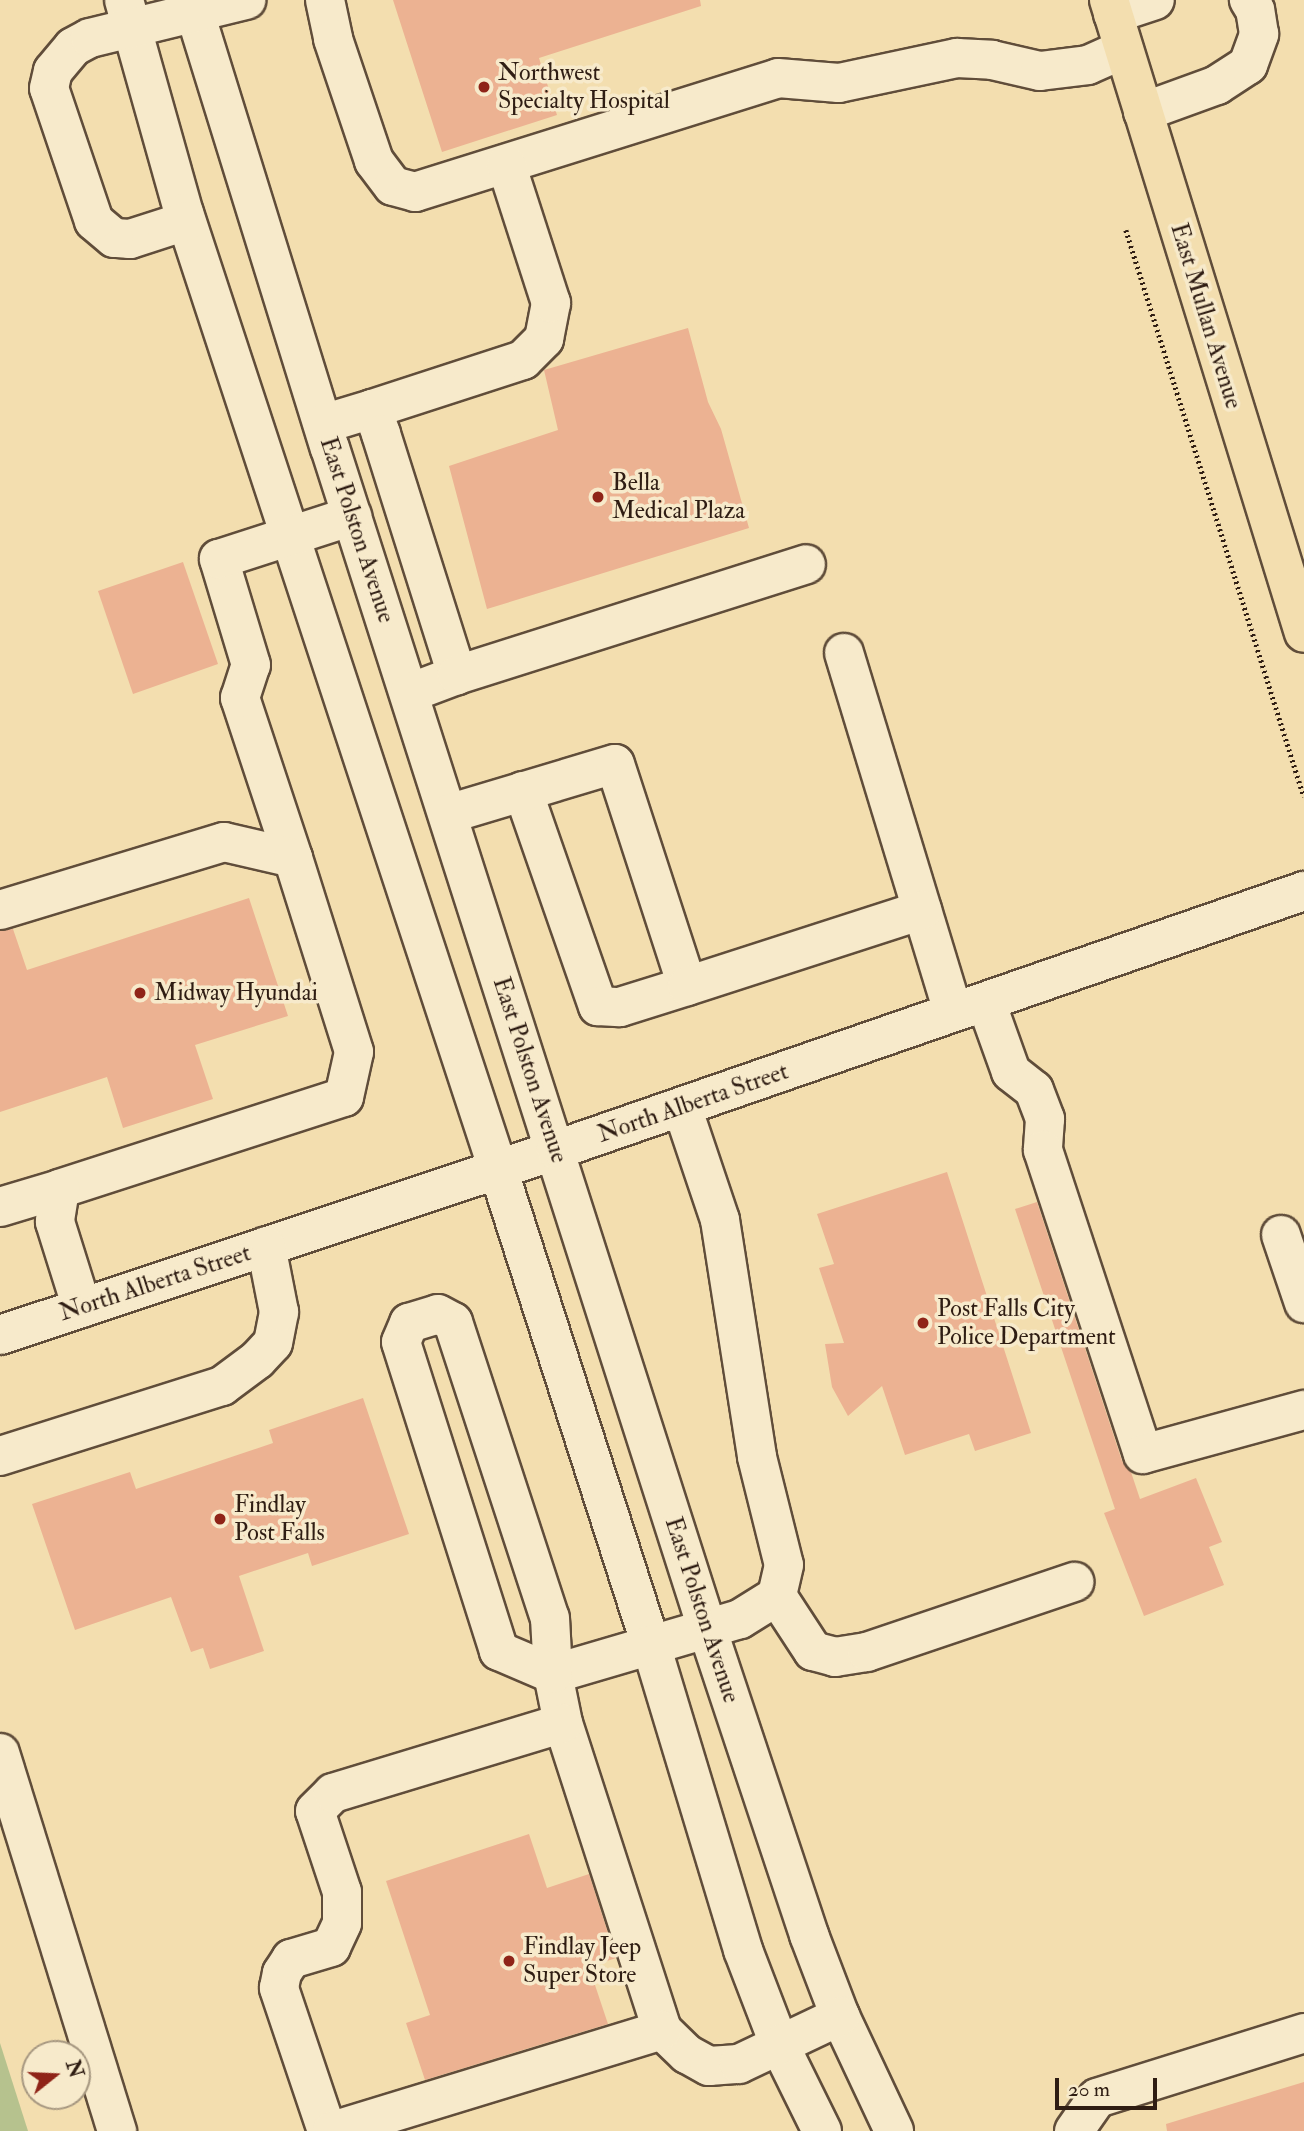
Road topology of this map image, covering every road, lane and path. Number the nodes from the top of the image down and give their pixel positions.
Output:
1 (246, 0) edge
2 (325, 0) edge
3 (1155, 0) edge
4 (1249, 0) edge
5 (193, 6) edge
6 (127, 14) edge
7 (1115, 21) edge
8 (1143, 112) junction
9 (506, 164) junction
10 (186, 221) junction
11 (1126, 230) dead end
12 (372, 409) junction
13 (323, 424) junction
14 (352, 516) junction
15 (290, 536) junction
16 (806, 564) dead end
17 (1304, 633) edge
18 (844, 653) dead end
19 (457, 675) junction
20 (409, 693) junction
21 (523, 791) junction
22 (1304, 797) edge
23 (448, 814) junction
24 (293, 858) junction
25 (1304, 891) edge
26 (0, 910) edge
27 (922, 910) junction
28 (687, 986) junction
29 (969, 1007) junction
30 (682, 1107) junction
31 (556, 1150) junction
32 (498, 1169) junction
33 (58, 1205) junction
34 (0, 1208) edge
35 (1281, 1236) dead end
36 (266, 1246) junction
37 (1304, 1303) edge
38 (82, 1308) junction
39 (0, 1335) edge
40 (1304, 1410) edge
41 (0, 1456) edge
42 (1074, 1582) dead end
43 (776, 1597) junction
44 (707, 1628) junction
45 (651, 1645) junction
46 (553, 1674) junction
47 (563, 1724) junction
48 (0, 1753) edge
49 (839, 2016) junction
50 (662, 2030) junction
51 (1304, 2033) edge
52 (779, 2044) junction
53 (117, 2131) edge
54 (329, 2131) edge
55 (822, 2131) edge
56 (894, 2131) edge
57 (1074, 2131) edge

1 - 5 street
2 - 9 street
3 - 7 street
4 - 8 street
5 - 6 street
5 - 13 street, East Polston Avenue
6 - 10 street
6 - 10 street
7 - 8 main road, East Mullan Avenue
7 - 9 street
8 - 17 main road, East Mullan Avenue
9 - 12 street
10 - 15 street
11 - 22 path
12 - 13 street
12 - 19 street
13 - 14 street, East Polston Avenue
14 - 15 street
14 - 20 street, East Polston Avenue
15 - 24 street
15 - 32 street
16 - 19 street
18 - 27 street
19 - 20 street
20 - 23 street, East Polston Avenue
21 - 23 street
21 - 28 street
21 - 28 street
23 - 31 street, East Polston Avenue
24 - 26 street
24 - 33 street
25 - 29 street, North Alberta Street
27 - 28 street
27 - 29 street
29 - 30 street, North Alberta Street
29 - 40 street
30 - 31 street, North Alberta Street
30 - 43 street
31 - 32 street, North Alberta Street
31 - 44 street, East Polston Avenue
32 - 36 street, North Alberta Street
32 - 45 street
33 - 34 street
33 - 38 street
35 - 37 street
36 - 38 street, North Alberta Street
36 - 41 street
38 - 39 street, North Alberta Street
42 - 43 street
43 - 44 street
44 - 45 street
44 - 49 street, East Polston Avenue
45 - 46 street
45 - 52 street
46 - 46 street
46 - 47 street
47 - 50 street
47 - 54 street
48 - 53 street
49 - 52 street
49 - 56 street, East Polston Avenue
50 - 52 street
50 - 54 street
51 - 57 street
52 - 55 street

